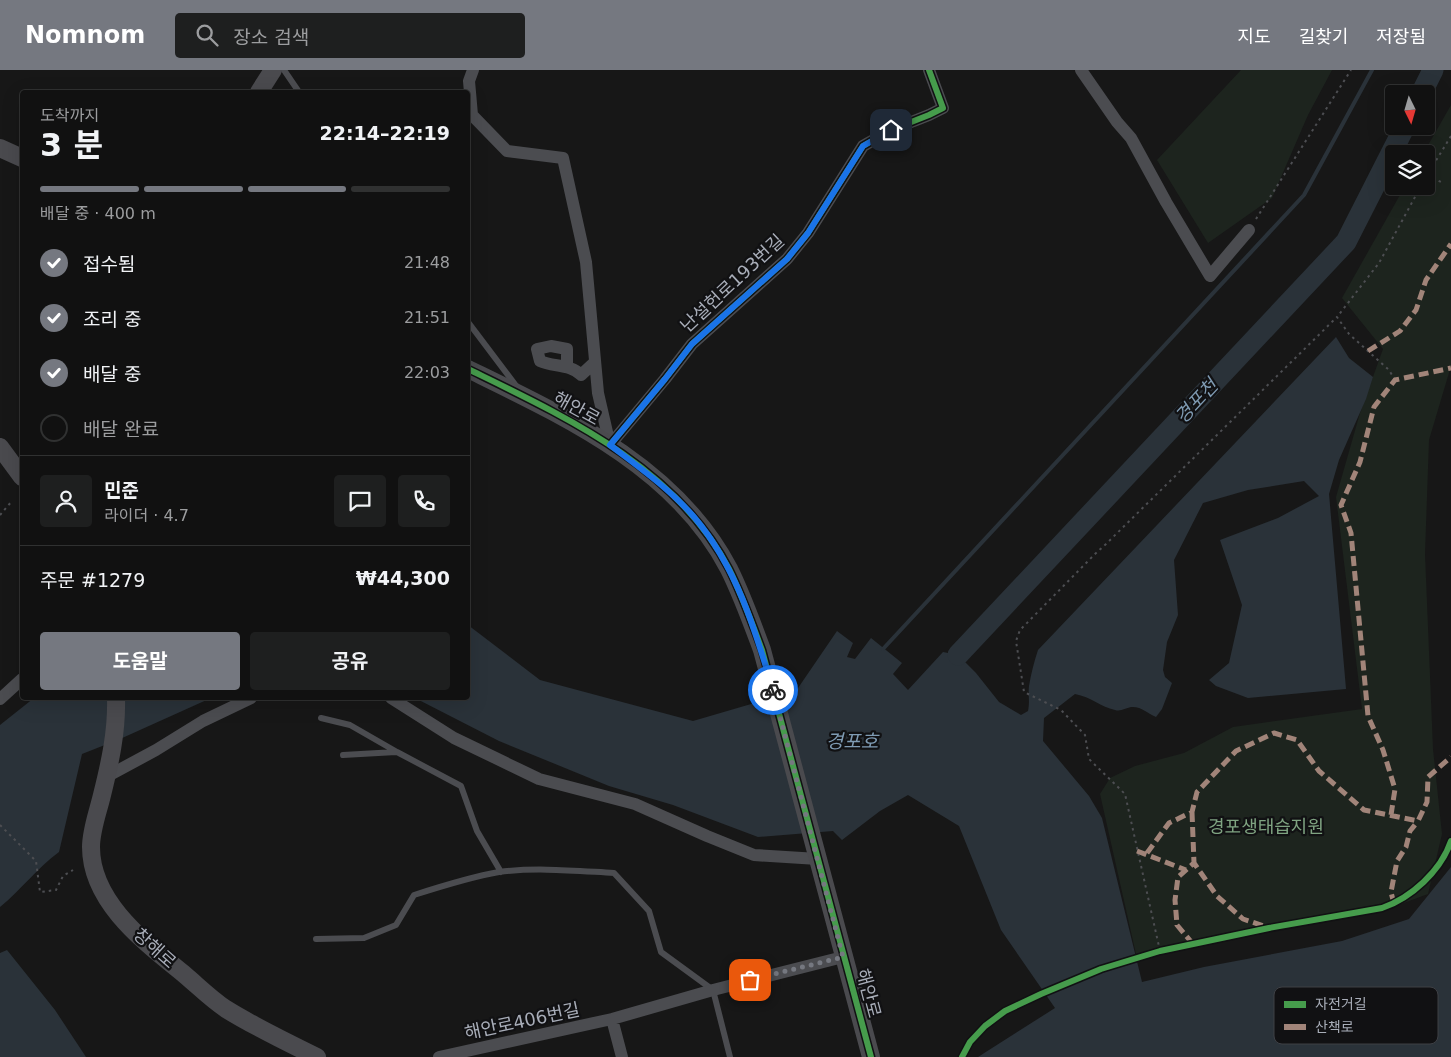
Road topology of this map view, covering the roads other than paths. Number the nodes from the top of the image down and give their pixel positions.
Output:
1 (273, 70) edge
2 (284, 70) edge
3 (473, 70) edge
4 (929, 70) edge
5 (1081, 70) edge
6 (260, 90) edge
7 (298, 90) edge
8 (469, 90) edge
9 (470, 116) edge
10 (0, 148) edge
11 (20, 157) edge
12 (1249, 230) road end
13 (470, 325) edge
14 (594, 363) junction
15 (567, 367) dead end
16 (470, 370) edge
17 (524, 396) junction
18 (610, 445) junction
19 (0, 448) edge
20 (20, 467) edge
21 (20, 681) edge
22 (0, 699) edge
23 (116, 700) edge
24 (247, 700) edge
25 (394, 700) edge
26 (321, 718) dead end
27 (397, 752) junction
28 (343, 755) dead end
29 (106, 777) junction
30 (817, 854) junction
31 (501, 872) junction
32 (316, 939) dead end
33 (843, 957) junction
34 (713, 990) junction
35 (612, 1020) junction
36 (317, 1057) edge
37 (439, 1057) edge
38 (622, 1057) edge
39 (730, 1057) edge
40 (871, 1057) edge

1 - 6 street
2 - 7 lane
3 - 8 street
4 - 18 street, 난설헌로193번길
5 - 12 street
9 - 14 street
10 - 11 street
13 - 17 lane
14 - 15 street
14 - 18 street
16 - 17 street, 해안로
17 - 18 street, 해안로
18 - 30 street, 해안로
19 - 20 street
21 - 22 street
23 - 29 street, 창해로
24 - 29 street
25 - 30 street
26 - 27 lane
27 - 28 lane
27 - 31 lane
29 - 36 street, 창해로
30 - 33 street, 해안로
31 - 32 lane
31 - 34 lane
33 - 34 street, 해안로406번길
33 - 40 street, 해안로
34 - 35 street, 해안로406번길
34 - 39 lane
35 - 37 street, 해안로406번길
35 - 38 street

